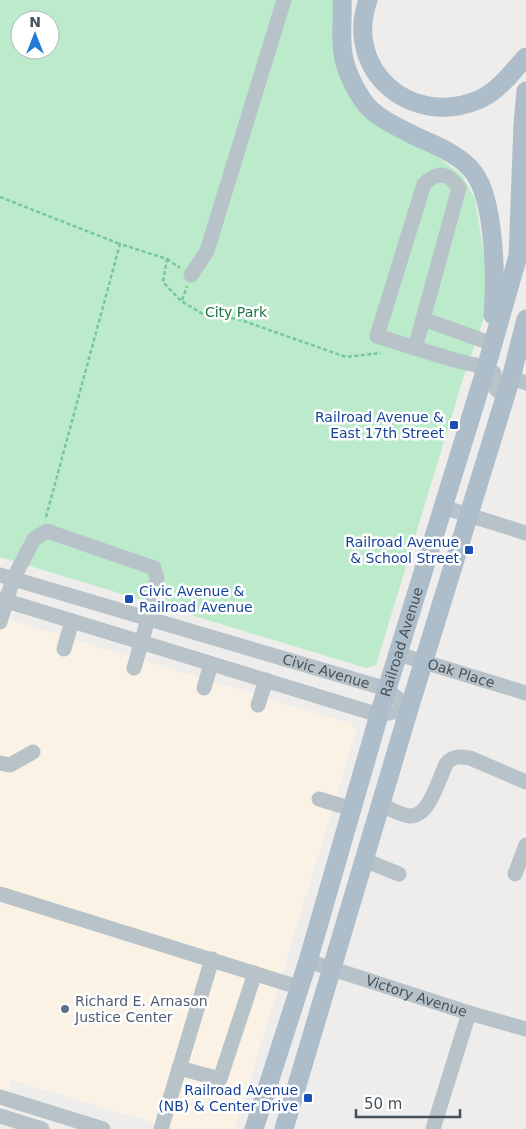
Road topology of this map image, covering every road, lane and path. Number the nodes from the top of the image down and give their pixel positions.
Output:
1 (284, 0) edge
2 (368, 0) edge
3 (344, 5) edge
4 (526, 57) edge
5 (526, 90) edge
6 (0, 197) edge
7 (120, 244) junction
8 (191, 275) dead end
9 (423, 319) junction
10 (526, 319) edge
11 (415, 348) junction
12 (385, 352) dead end
13 (488, 357) junction
14 (518, 381) edge
15 (504, 396) junction
16 (443, 507) junction
17 (469, 515) junction
18 (526, 533) edge
19 (41, 535) junction
20 (6, 577) edge
21 (3, 600) edge
22 (148, 619) junction
23 (72, 621) junction
24 (0, 622) edge
25 (141, 642) junction
26 (64, 649) dead end
27 (398, 654) junction
28 (424, 663) junction
29 (211, 664) junction
30 (134, 668) dead end
31 (266, 680) junction
32 (204, 688) dead end
33 (387, 689) junction
34 (526, 693) edge
35 (258, 705) dead end
36 (409, 709) junction
37 (379, 715) junction
38 (33, 752) dead end
39 (0, 763) edge
40 (526, 782) edge
41 (319, 799) dead end
42 (381, 805) junction
43 (352, 809) junction
44 (526, 845) edge
45 (364, 860) junction
46 (399, 874) dead end
47 (515, 874) dead end
48 (0, 894) edge
49 (212, 960) junction
50 (308, 961) junction
51 (332, 970) junction
52 (255, 973) junction
53 (298, 987) junction
54 (469, 1013) junction
55 (526, 1029) edge
56 (179, 1068) junction
57 (0, 1097) edge
58 (16, 1102) junction
59 (6, 1122) edge
60 (42, 1129) edge
61 (103, 1129) edge
62 (161, 1129) edge
63 (254, 1129) edge
64 (284, 1129) edge
65 (433, 1129) edge

1 - 8 street
2 - 4 main road
3 - 13 main road
5 - 13 main road, Railroad Avenue
6 - 7 path
7 - 12 path
7 - 19 path
9 - 11 street
9 - 11 street
9 - 13 street
10 - 14 main road, Railroad Avenue
11 - 13 street
13 - 15 street
13 - 16 main road, Railroad Avenue
14 - 15 main road, Railroad Avenue
15 - 17 main road, Railroad Avenue
16 - 17 street
16 - 27 main road, Railroad Avenue
17 - 18 street
17 - 28 main road, Railroad Avenue
19 - 20 street
19 - 22 street
20 - 21 street
20 - 22 street, Civic Avenue
21 - 23 street, Civic Avenue
21 - 24 street
22 - 25 street
22 - 33 street, Civic Avenue
23 - 25 street, Civic Avenue
23 - 26 street
25 - 29 street, Civic Avenue
25 - 30 street
27 - 28 street, Oak Place
27 - 33 main road, Railroad Avenue
28 - 34 street, Oak Place
28 - 36 main road, Railroad Avenue
29 - 31 street, Civic Avenue
29 - 32 street
31 - 35 street
31 - 37 street, Civic Avenue
33 - 36 street, Civic Avenue
33 - 37 main road, Railroad Avenue
36 - 37 street, Civic Avenue
36 - 42 main road, Railroad Avenue
37 - 43 main road, Railroad Avenue
38 - 39 street
40 - 42 street
41 - 43 street
42 - 45 main road, Railroad Avenue
43 - 50 main road, Railroad Avenue
44 - 47 street
45 - 46 street
45 - 51 main road, Railroad Avenue
48 - 49 street
49 - 52 street
49 - 56 street
50 - 51 street, Victory Avenue
50 - 53 main road, Railroad Avenue
51 - 54 street, Victory Avenue
51 - 64 main road, Railroad Avenue
52 - 53 street
52 - 56 street
53 - 63 main road, Railroad Avenue
54 - 55 street, Victory Avenue
54 - 65 street
56 - 62 street
57 - 58 street
58 - 59 street
58 - 61 street
59 - 60 street

